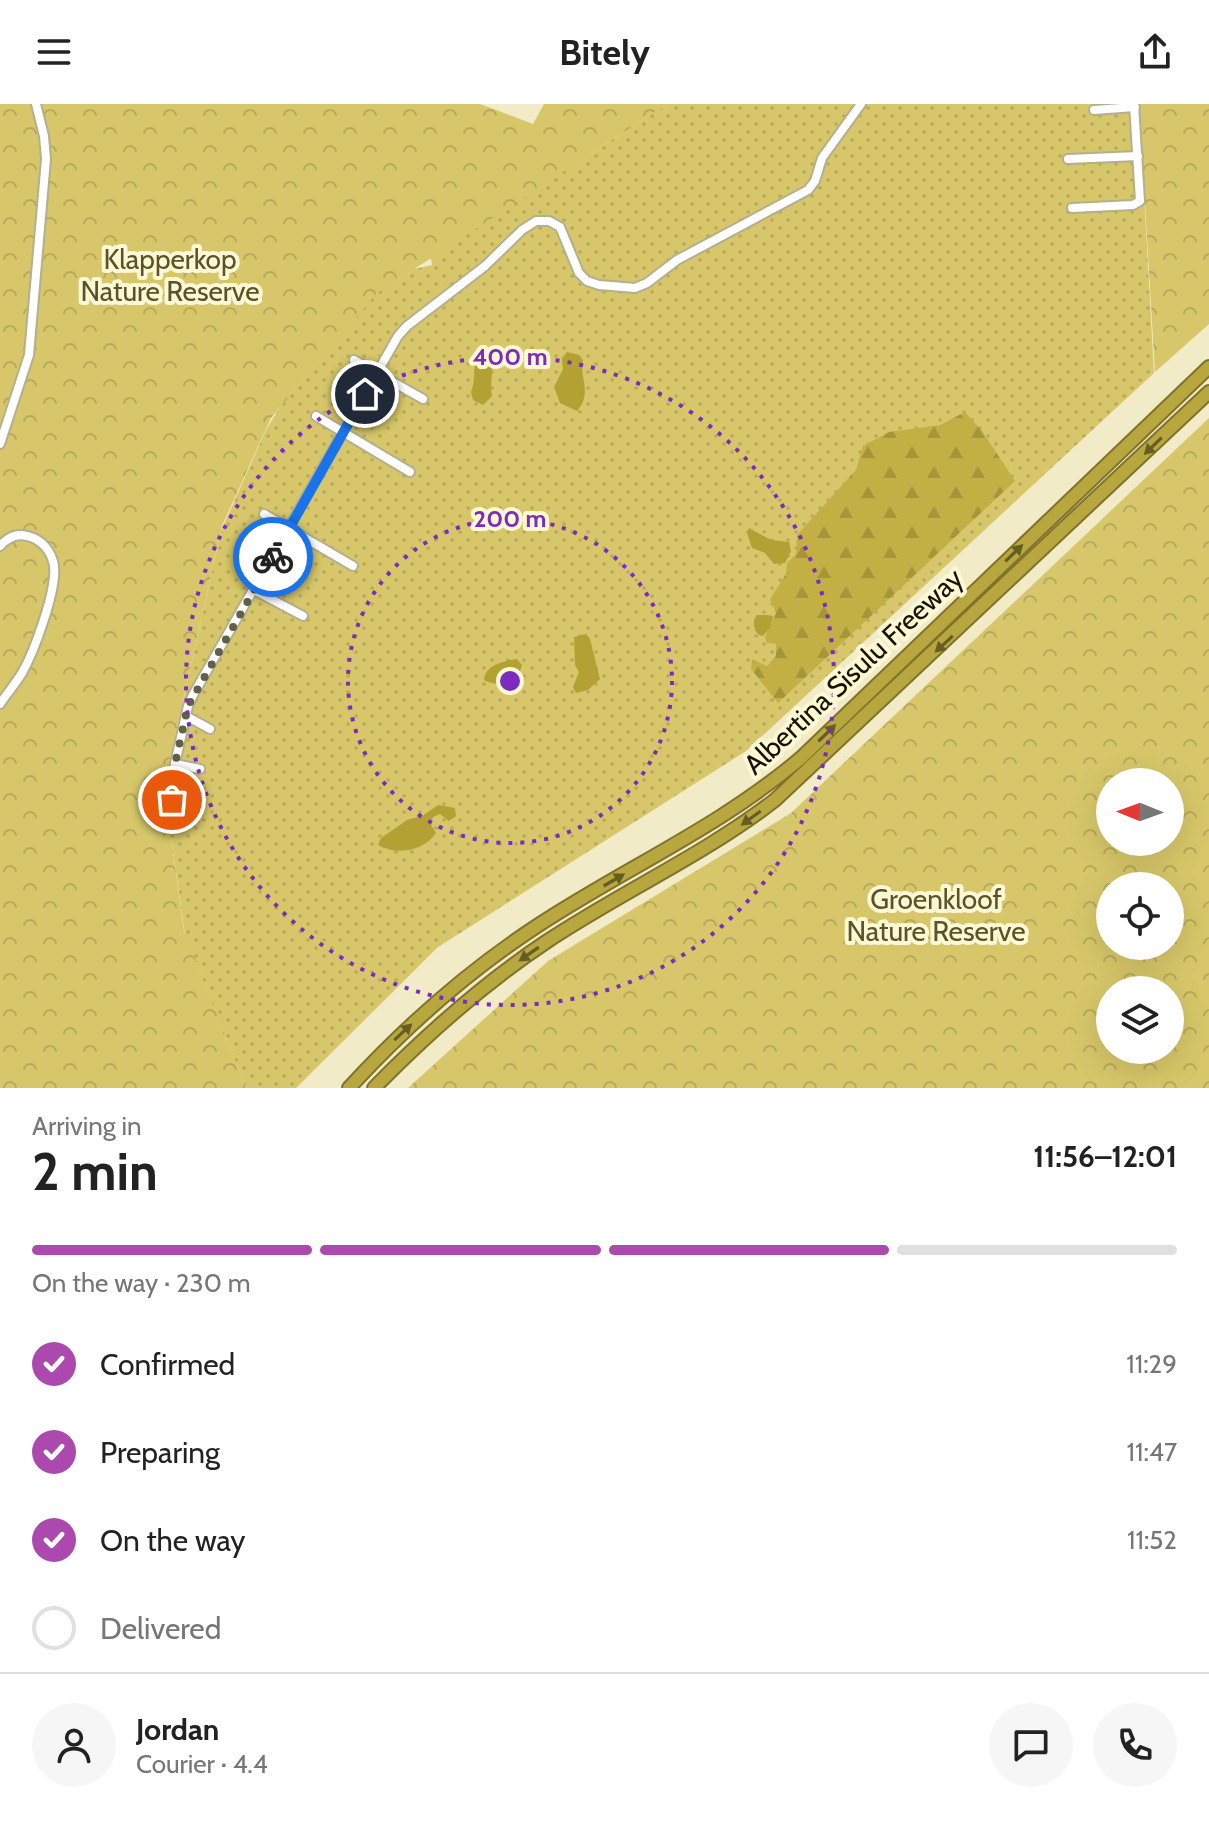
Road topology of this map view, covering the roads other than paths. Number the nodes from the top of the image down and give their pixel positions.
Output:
1 (36, 104) edge
2 (861, 104) edge
3 (1134, 106) edge
4 (1094, 110) dead end
5 (1138, 156) junction
6 (1068, 159) dead end
7 (1072, 208) dead end
8 (354, 360) dead end
9 (1209, 367) edge
10 (377, 374) junction
11 (1209, 392) edge
12 (423, 399) dead end
13 (316, 416) dead end
14 (343, 434) junction
15 (0, 444) edge
16 (410, 472) dead end
17 (264, 514) dead end
18 (289, 529) junction
19 (0, 546) edge
20 (353, 566) dead end
21 (254, 590) junction
22 (303, 616) dead end
23 (0, 704) edge
24 (186, 716) junction
25 (210, 729) dead end
26 (175, 764) junction
27 (200, 769) dead end
28 (178, 809) dead end
29 (349, 1088) edge
30 (374, 1088) edge

1 - 15 street
2 - 10 street
3 - 4 street
3 - 5 street
5 - 6 street
5 - 7 street
8 - 10 street
29 -> 9 highway, Albertina Sisulu Freeway
10 - 12 street
10 - 14 street
11 -> 30 highway, Albertina Sisulu Freeway
13 - 14 street
14 - 16 street
14 - 18 street
17 - 18 street
18 - 20 street
18 - 21 street
19 - 23 street
21 - 22 street
21 - 24 street
24 - 25 street
24 - 26 street
26 - 27 street
26 - 28 street

